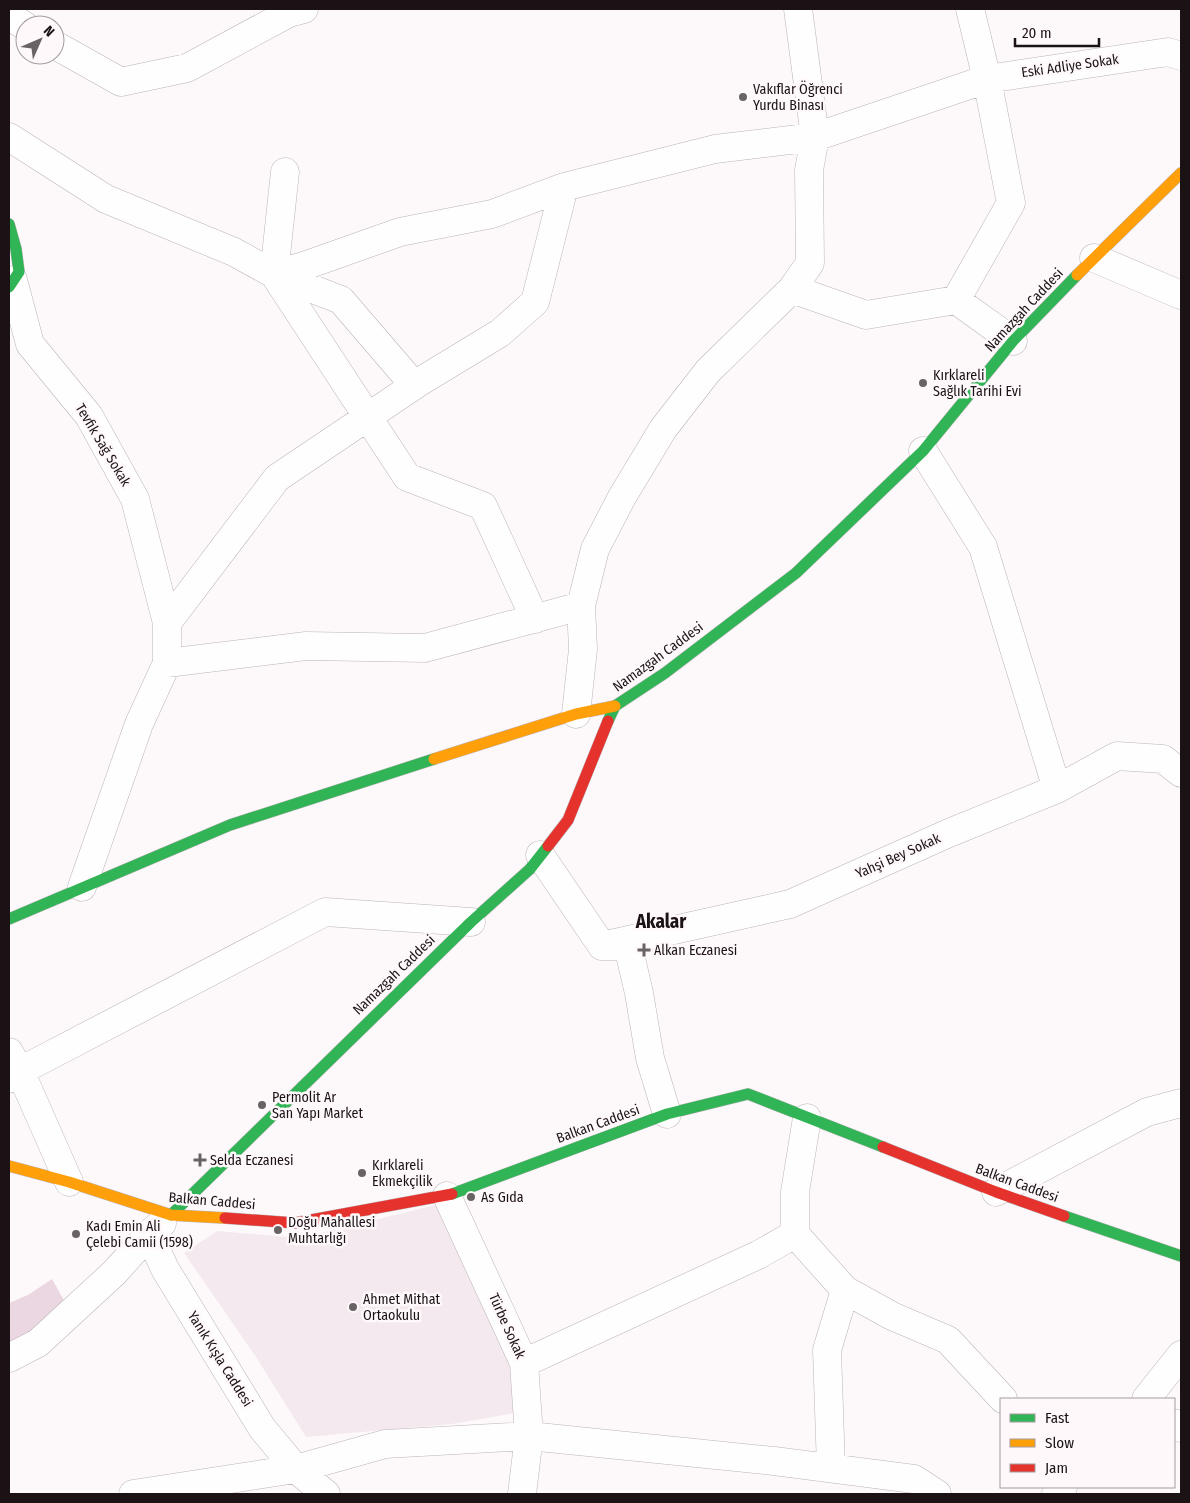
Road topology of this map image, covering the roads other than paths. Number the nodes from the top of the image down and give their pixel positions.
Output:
1 (304, 9) edge
2 (798, 9) edge
3 (970, 9) edge
4 (65, 51) edge
5 (1181, 56) edge
6 (987, 78) junction
7 (815, 136) junction
8 (9, 137) edge
9 (285, 172) dead end
10 (1181, 173) edge
11 (564, 187) junction
12 (9, 224) edge
13 (1094, 258) junction
14 (274, 274) junction
15 (11, 284) edge
16 (792, 289) junction
17 (1181, 295) edge
18 (956, 300) junction
19 (1013, 341) junction
20 (414, 385) junction
21 (368, 416) junction
22 (923, 451) junction
23 (581, 606) junction
24 (534, 619) junction
25 (167, 623) junction
26 (167, 663) junction
27 (615, 706) junction
28 (576, 714) junction
29 (1181, 773) edge
30 (1057, 789) junction
31 (540, 855) junction
32 (82, 887) junction
33 (9, 920) edge
34 (470, 922) junction
35 (602, 946) junction
36 (12, 1068) edge
37 (1181, 1103) edge
38 (667, 1114) junction
39 (807, 1118) junction
40 (9, 1166) edge
41 (68, 1182) junction
42 (996, 1192) junction
43 (448, 1196) junction
44 (171, 1215) junction
45 (149, 1234) junction
46 (795, 1234) junction
47 (1181, 1256) edge
48 (845, 1290) junction
49 (1181, 1355) edge
50 (9, 1358) edge
51 (524, 1363) junction
52 (1002, 1398) edge
53 (1147, 1398) edge
54 (530, 1436) junction
55 (296, 1468) junction
56 (831, 1468) junction
57 (133, 1494) edge
58 (326, 1494) edge
59 (522, 1494) edge
60 (936, 1494) edge

1 - 4 street
2 - 7 street
3 - 6 street
5 - 6 street, Eski Adliye Sokak
6 - 7 street, Eski Adliye Sokak
6 - 18 street
7 - 11 street, Eski Adliye Sokak
7 - 16 street
8 - 14 street
9 - 14 street
10 - 13 street, Namazgah Caddesi
11 - 14 street, Eski Adliye Sokak
11 - 20 street
12 - 15 street
13 - 17 street
13 - 19 street, Namazgah Caddesi
14 - 20 street
14 - 21 street
15 - 25 street, Tevfik Sağ Sokak
16 - 18 street
16 - 23 street
18 - 19 street
19 - 22 street, Namazgah Caddesi
20 - 21 street
21 - 24 street
21 - 25 street
22 - 27 street, Namazgah Caddesi
22 - 30 street
23 - 24 street
23 - 28 street
24 - 26 street
25 - 26 street, Tevfik Sağ Sokak
26 - 32 street
27 - 28 street
27 - 31 street, Namazgah Caddesi
28 - 32 street
29 - 30 street, Yahşi Bey Sokak
30 - 35 street, Yahşi Bey Sokak
31 - 34 street, Namazgah Caddesi
31 - 35 street
32 - 33 street
34 - 36 street
34 - 44 street, Namazgah Caddesi
35 - 38 street
36 - 41 street
37 - 42 street
38 - 39 street, Balkan Caddesi
38 - 43 street, Balkan Caddesi
39 - 42 street, Balkan Caddesi
39 - 46 street
40 - 41 street, Balkan Caddesi
41 - 44 street, Balkan Caddesi
42 - 47 street, Balkan Caddesi
43 - 44 street, Balkan Caddesi
43 - 51 street, Türbe Sokak
44 - 45 street
45 - 50 street
45 - 55 street, Yanık Kışla Caddesi
46 - 48 street
46 - 51 street
48 - 52 street
48 - 56 street
49 - 53 street
51 - 54 street, Türbe Sokak
54 - 55 street
54 - 56 street
54 - 59 street, Türbe Sokak
55 - 57 street
55 - 58 street, Yanık Kışla Caddesi
56 - 60 street

